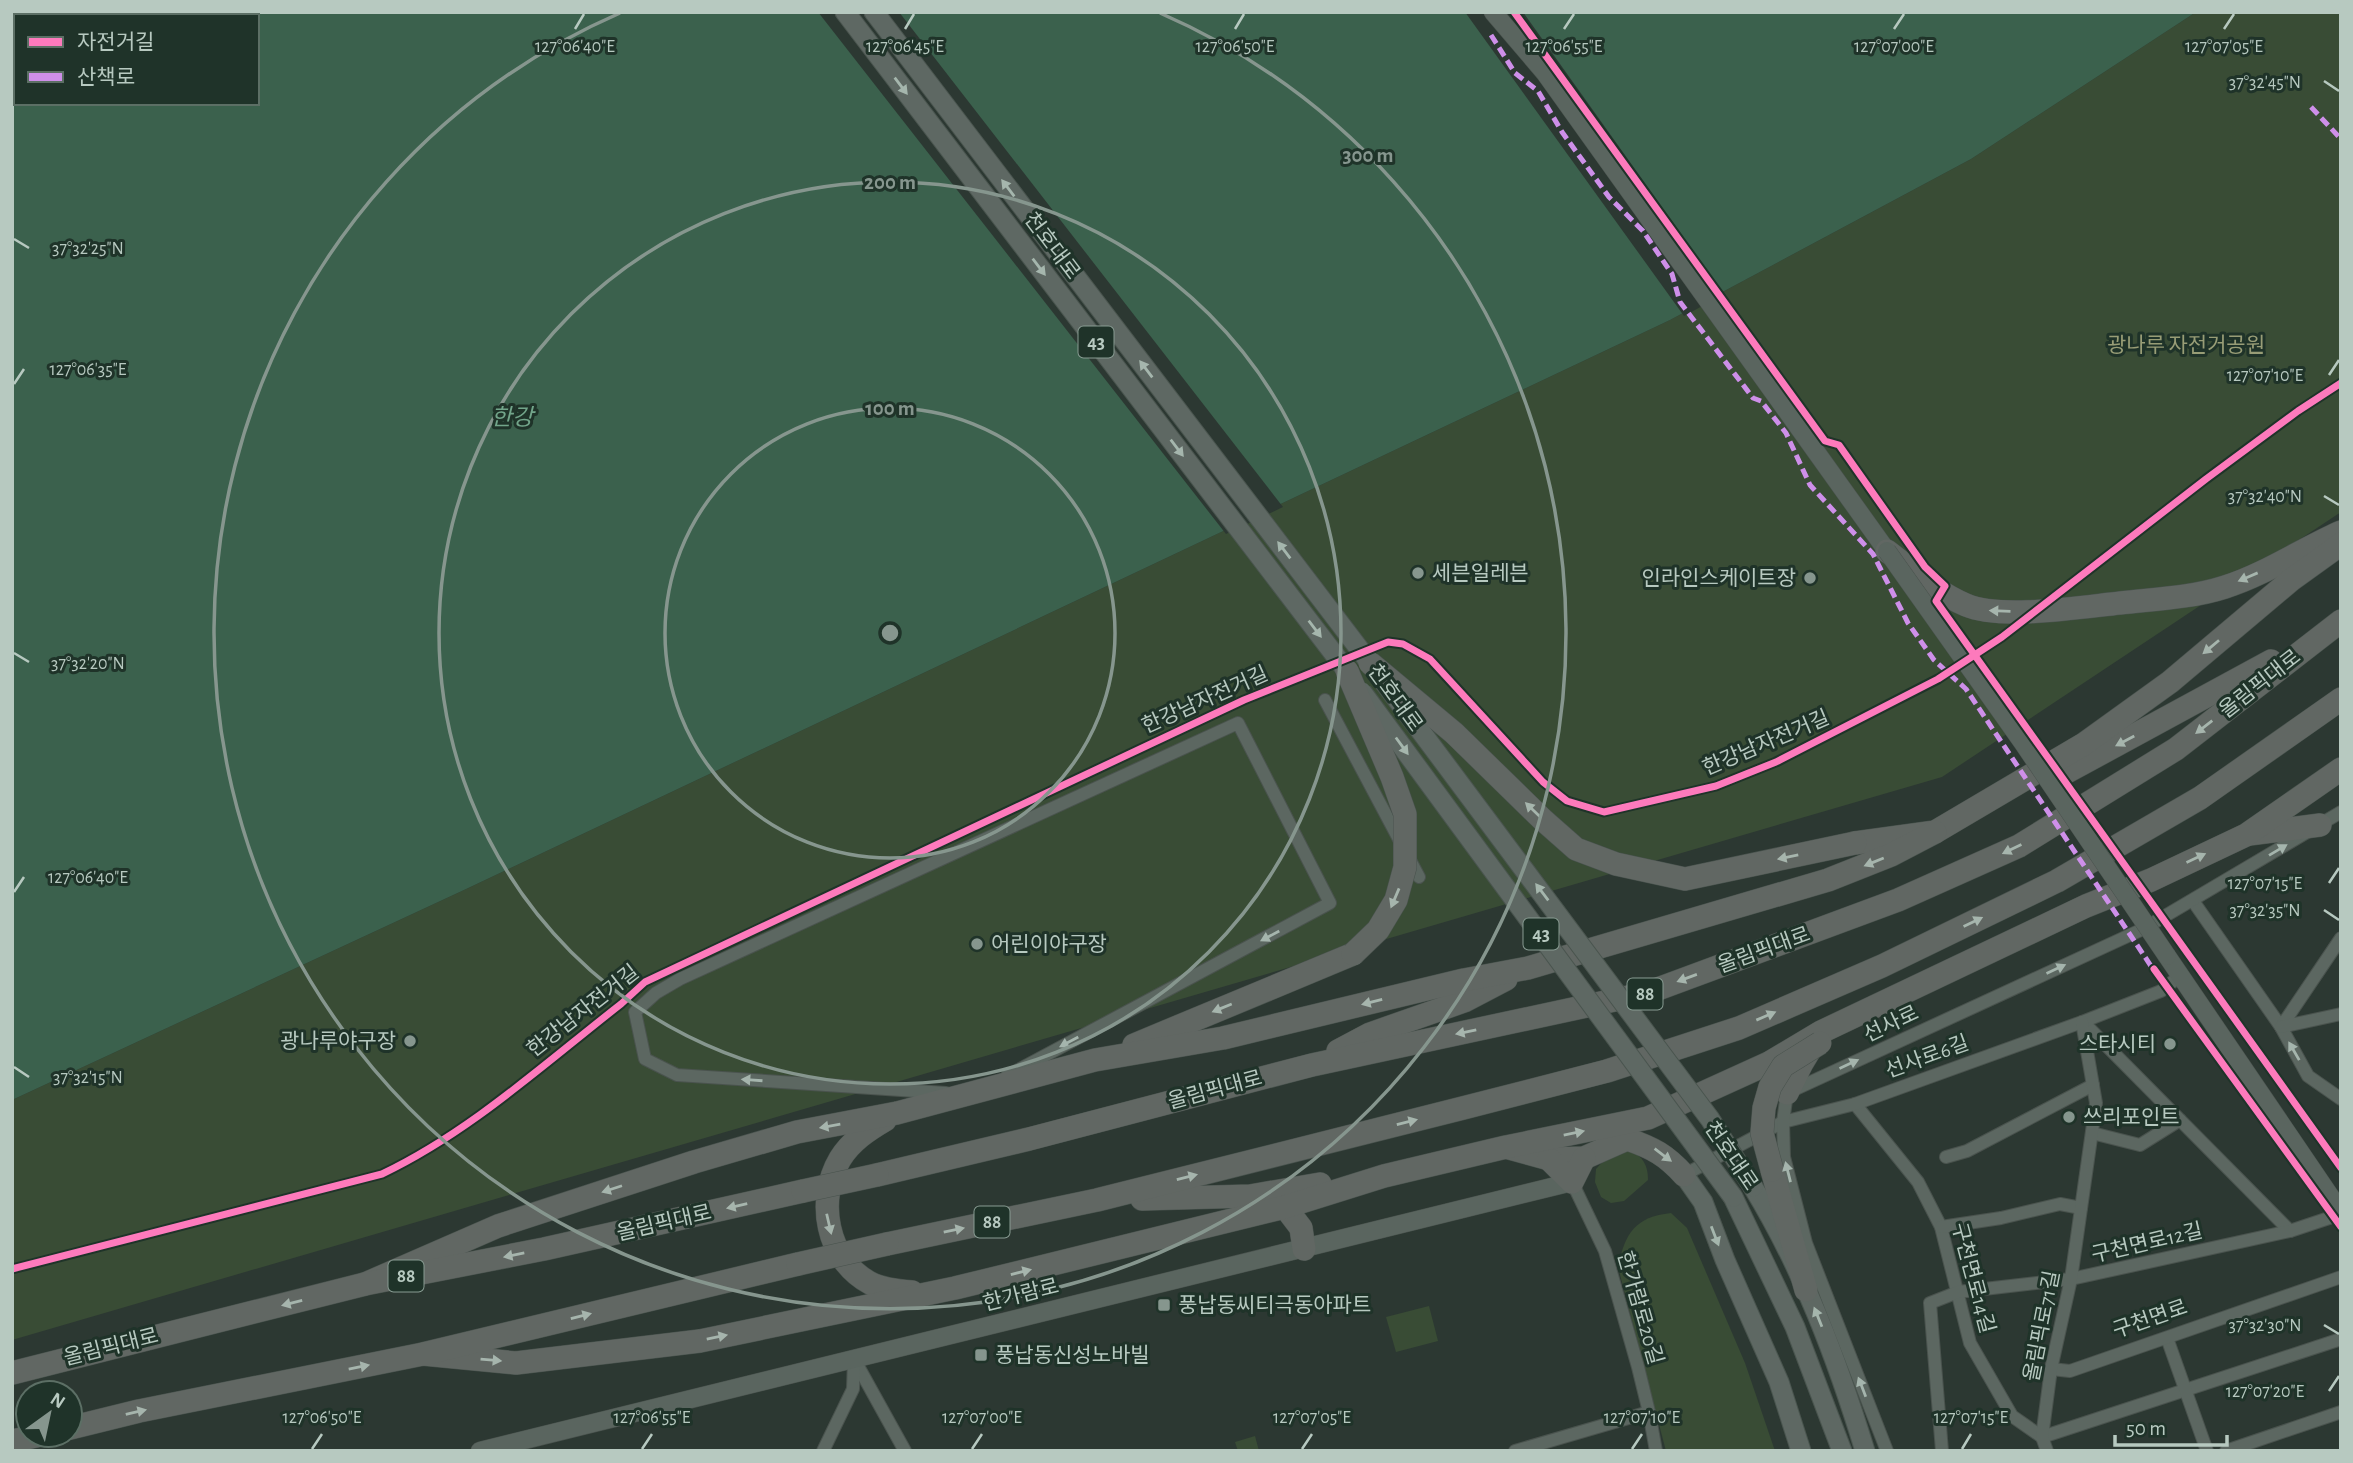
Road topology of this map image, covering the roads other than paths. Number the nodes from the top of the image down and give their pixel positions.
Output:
1 (845, 12) edge
2 (874, 12) edge
3 (1493, 12) edge
4 (2341, 532) edge
5 (2341, 544) edge
6 (1887, 551) junction
7 (2338, 623) edge
8 (1370, 663) junction
9 (1347, 671) junction
10 (2341, 699) edge
11 (1325, 700) dead end
12 (2341, 769) edge
13 (2341, 812) edge
14 (2320, 825) junction
15 (1944, 827) junction
16 (2246, 835) junction
17 (1419, 877) dead end
18 (2193, 901) junction
19 (2341, 938) edge
20 (1528, 968) junction
21 (2181, 975) junction
22 (2341, 1014) edge
23 (2082, 1022) junction
24 (2281, 1027) junction
25 (1821, 1037) junction
26 (1095, 1060) junction
27 (1312, 1065) junction
28 (2093, 1085) junction
29 (971, 1093) junction
30 (1787, 1093) junction
31 (2341, 1099) edge
32 (1855, 1104) junction
33 (897, 1113) junction
34 (1648, 1118) junction
35 (2180, 1120) junction
36 (1783, 1122) junction
37 (2092, 1133) junction
38 (1627, 1139) junction
39 (1506, 1147) junction
40 (1946, 1157) dead end
41 (1584, 1158) junction
42 (1549, 1159) junction
43 (1684, 1175) junction
44 (1384, 1176) junction
45 (1572, 1182) junction
46 (1097, 1200) junction
47 (1285, 1207) junction
48 (2081, 1208) junction
49 (2341, 1213) edge
50 (1941, 1227) junction
51 (2290, 1231) junction
52 (1304, 1249) junction
53 (2341, 1276) edge
54 (2071, 1279) junction
55 (365, 1284) junction
56 (955, 1288) junction
57 (1806, 1290) junction
58 (1958, 1292) junction
59 (2167, 1338) junction
60 (2341, 1339) edge
61 (424, 1354) junction
62 (854, 1359) junction
63 (2051, 1368) junction
64 (12, 1373) edge
65 (2187, 1390) junction
66 (1649, 1412) junction
67 (2341, 1412) edge
68 (84, 1425) edge
69 (2042, 1437) junction
70 (525, 1445) edge
71 (2256, 1447) edge
72 (480, 1451) edge
73 (823, 1451) edge
74 (905, 1451) edge
75 (1515, 1451) edge
76 (1656, 1451) edge
77 (1801, 1451) edge
78 (1842, 1451) edge
79 (1865, 1451) edge
80 (1887, 1451) edge
81 (1942, 1451) edge
82 (2047, 1451) edge
83 (2207, 1451) edge
84 (2226, 1451) edge

1 -> 9 main road, 천호대로 / 43
8 -> 2 main road, 천호대로 / 43
3 - 6 main road
4 -> 6 highway
5 -> 15 highway
6 - 21 main road, bridge
7 -> 15 highway
7 -> 27 highway, 올림픽대로 / 88
15 -> 8 highway, bridge
57 -> 8 main road, 천호대로 / 43, bridge
9 -> 26 highway, bridge
9 -> 78 main road, 천호대로 / 43, bridge
46 -> 10 highway, 88
11 - 17 street
12 - 16 highway
13 - 14 street, 선사로
14 - 16 highway
18 -> 14 street, 선사로
15 -> 20 highway
25 -> 16 highway
18 - 24 street
30 -> 18 street, 선사로
19 - 24 street
20 -> 26 highway
20 - 27 highway
21 - 23 street, 선사로6길
21 - 49 main road
22 - 24 street
23 - 28 street, 올림픽로71길
23 - 32 street, 선사로6길
23 - 35 street
31 -> 24 street
25 - 30 highway
25 - 34 highway
25 - 57 highway, bridge
26 - 29 highway
27 -> 55 highway, 올림픽대로 / 88, bridge
28 - 37 street, 올림픽로71길
28 - 40 street
29 -> 29 street
29 - 33 highway
30 - 36 street
32 - 36 street, 선사로6길
32 - 50 street, 구천면로14길
33 -> 55 highway
33 -> 56 highway
34 - 38 highway
39 -> 34 highway
35 - 37 street
35 - 51 street
36 - 43 street, 선사로6길
80 -> 36 street
37 - 48 street, 올림픽로71길
38 - 41 highway
38 -> 43 highway
39 - 42 highway
39 - 44 highway
41 - 42 highway
41 - 45 highway
42 - 45 highway
43 -> 77 main road
44 - 46 highway
44 - 47 highway
45 - 52 main road, 한가람로
45 - 66 street, 한가람로20길
61 -> 46 highway, 88, bridge
47 - 52 highway
56 -> 47 highway
48 - 50 street
48 - 54 street, 올림픽로71길
49 - 51 street, 구천면로12길
50 - 58 street, 구천면로14길
51 - 54 street, 구천면로12길
52 - 62 main road, 한가람로
53 - 59 street, 구천면로
54 - 58 street, 구천면로12길
54 - 63 street, 올림픽로71길
55 -> 64 highway, 올림픽대로 / 88
61 -> 56 highway
79 -> 57 main road, 천호대로 / 43
58 - 69 street, 구천면로14길
58 - 81 street, 구천면로12길
59 - 63 street, 구천면로
59 - 65 street
60 - 65 street
68 -> 61 highway, 88
62 - 70 main road, 한가람로
62 - 73 street
62 - 74 street
63 - 69 street, 올림픽로71길
65 - 69 street
65 - 83 street
66 - 75 street
66 - 76 street, 한가람로20길
67 - 71 street
69 - 82 street, 올림픽로71길
70 - 72 main road, 한가람로
71 - 84 street

